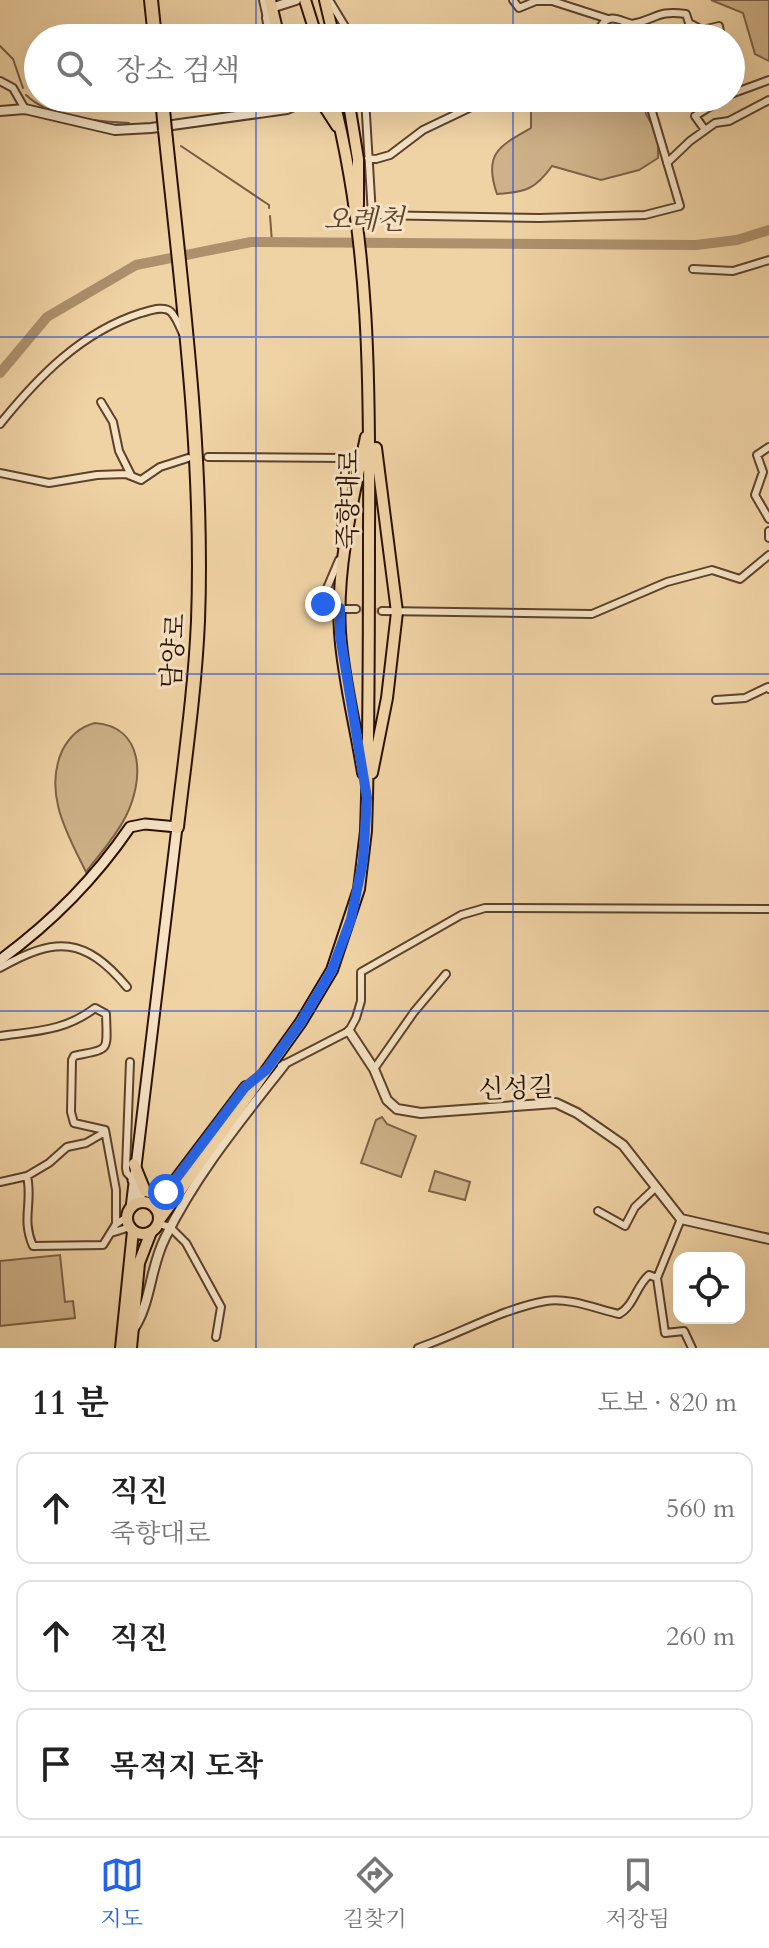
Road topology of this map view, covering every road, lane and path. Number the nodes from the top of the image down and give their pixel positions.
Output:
1 (151, 0) edge
2 (296, 0) edge
3 (305, 0) edge
4 (327, 0) edge
5 (513, 0) edge
6 (268, 7) edge
7 (608, 19) junction
8 (154, 24) edge
9 (313, 24) edge
10 (331, 24) edge
11 (343, 24) edge
12 (603, 24) edge
13 (632, 24) edge
14 (632, 24) edge
15 (691, 24) edge
16 (769, 80) edge
17 (0, 81) edge
18 (745, 88) edge
19 (769, 100) edge
20 (24, 107) edge
21 (24, 109) edge
22 (0, 111) edge
23 (38, 112) edge
24 (164, 112) edge
25 (266, 112) edge
26 (328, 112) edge
27 (337, 112) edge
28 (350, 112) edge
29 (366, 112) edge
30 (461, 112) edge
31 (652, 112) edge
32 (701, 112) edge
33 (705, 130) junction
34 (342, 133) junction
35 (368, 158) junction
36 (667, 163) junction
37 (357, 215) junction
38 (769, 260) edge
39 (693, 269) dead end
40 (187, 340) junction
41 (101, 402) dead end
42 (371, 411) junction
43 (0, 424) edge
44 (769, 447) edge
45 (208, 457) dead end
46 (188, 458) dead end
47 (766, 471) edge
48 (0, 473) edge
49 (131, 475) junction
50 (769, 519) edge
51 (769, 531) edge
52 (769, 538) edge
53 (769, 555) edge
54 (340, 608) junction
55 (356, 609) tunnel mouth
56 (382, 611) tunnel mouth
57 (397, 612) junction
58 (769, 689) edge
59 (716, 700) dead end
60 (367, 798) junction
61 (177, 827) junction
62 (769, 909) edge
63 (0, 960) edge
64 (0, 968) edge
65 (446, 974) dead end
66 (127, 987) dead end
67 (349, 1031) junction
68 (0, 1036) edge
69 (130, 1062) dead end
70 (284, 1065) junction
71 (374, 1069) junction
72 (266, 1070) junction
73 (105, 1132) junction
74 (134, 1164) junction
75 (27, 1176) junction
76 (133, 1180) junction
77 (0, 1182) edge
78 (174, 1182) junction
79 (655, 1188) junction
80 (147, 1203) junction
81 (598, 1211) dead end
82 (681, 1219) junction
83 (130, 1221) junction
84 (116, 1224) junction
85 (160, 1226) junction
86 (111, 1233) junction
87 (769, 1239) edge
88 (657, 1278) junction
89 (132, 1331) junction
90 (216, 1337) dead end
91 (121, 1348) edge
92 (131, 1348) edge
93 (418, 1348) edge
94 (692, 1348) edge

1 - 8 highway
2 - 6 street
3 - 9 main road
4 - 10 main road
4 - 11 street
5 - 7 street
7 - 12 street
7 - 14 street
13 - 15 street
16 - 18 street
17 - 20 street
19 - 33 street
21 - 22 street
23 - 25 street
24 - 40 highway, 담양로
26 - 34 main road
27 - 34 main road, 죽향대로
28 - 37 main road
29 - 35 street
30 - 35 street
31 - 36 street
32 - 33 street
33 - 36 street
34 - 37 main road, 죽향대로
35 - 36 street
37 - 42 main road, 죽향대로
38 - 39 street
40 - 43 street
40 - 61 highway, 담양로
41 - 49 street
42 - 54 main road
42 - 57 main road
42 - 60 main road, 죽향대로
44 - 47 street
45 - 54 street
46 - 49 street
47 - 50 street
48 - 49 street
51 - 52 street
53 - 57 street
54 - 55 street
54 - 60 main road
56 - 57 street
57 - 60 main road
58 - 59 street
60 - 72 main road, 죽향대로
61 - 63 main road
61 - 74 main road, 담양로
62 - 67 street
64 - 66 street
65 - 71 street
67 - 70 street
67 - 71 street, 신성길
68 - 73 street
69 - 76 street
70 - 72 street
70 - 85 street
71 - 79 street, 신성길
72 - 78 main road, 죽향대로
72 - 85 main road, 죽향대로
73 - 75 street
73 - 84 street
74 - 76 main road, 담양로
74 - 78 main road
75 - 77 street
75 - 86 street
76 - 80 main road, 담양로
76 - 83 main road
78 - 80 main road, 죽향대로
79 - 81 street
79 - 82 street, 신성길
80 - 83 main road, 죽향대로
80 - 85 main road
82 - 87 street
82 - 88 street
83 - 84 street
83 - 85 main road
83 - 86 street
83 - 91 main road
84 - 86 street
85 - 89 street
85 - 89 main road, 죽향대로
85 - 90 street
88 - 93 street
88 - 94 street
89 - 92 main road, 죽향대로

